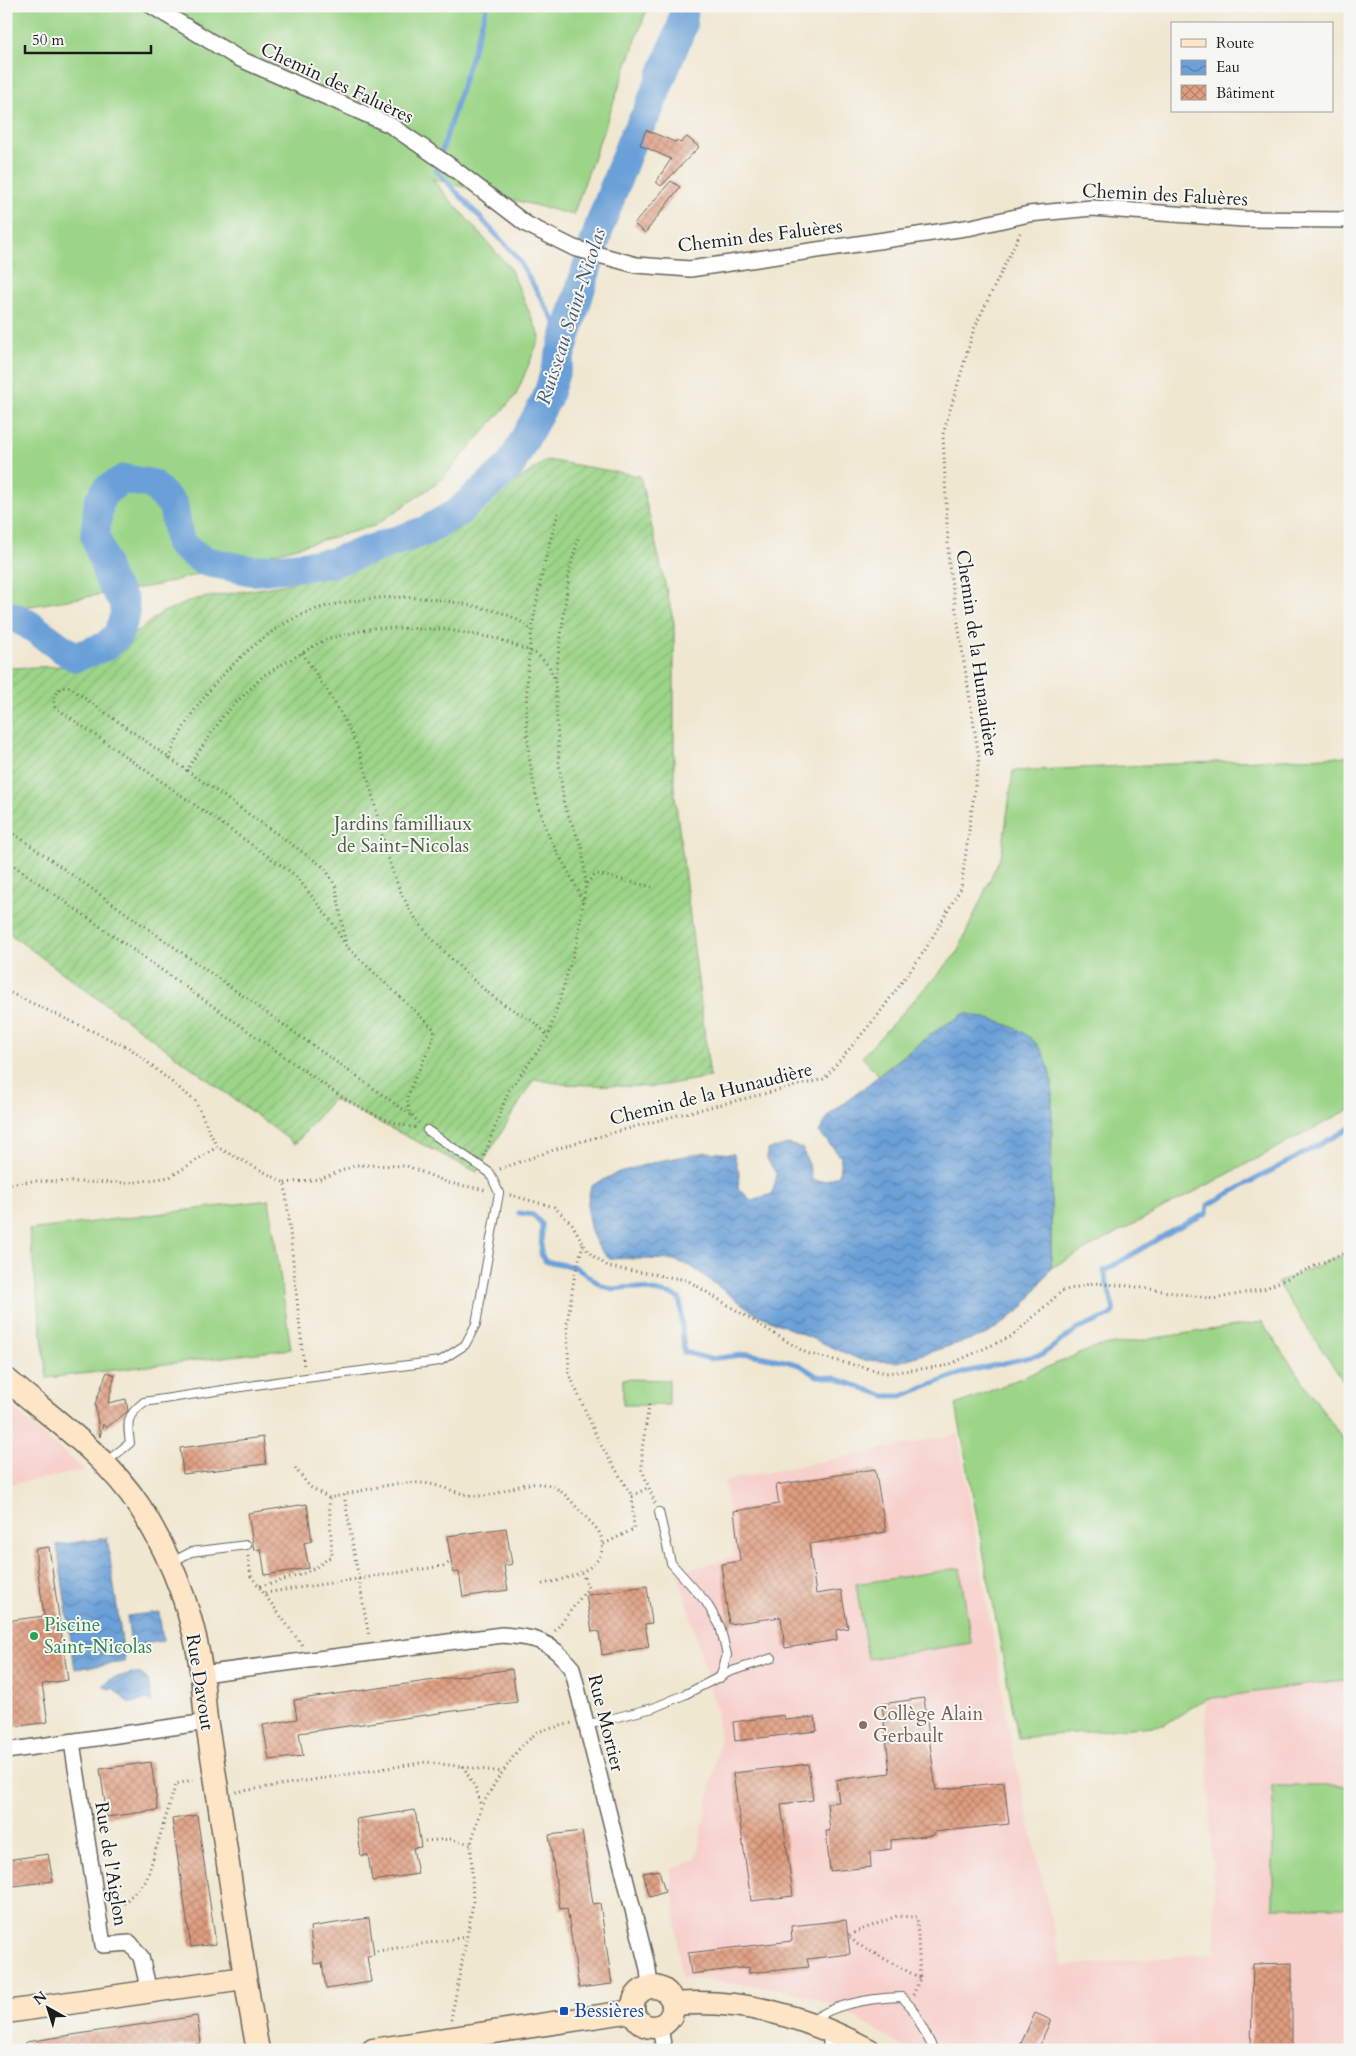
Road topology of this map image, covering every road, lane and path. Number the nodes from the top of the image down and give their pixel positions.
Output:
1 (152, 6) edge
2 (1029, 214) junction
3 (1350, 220) edge
4 (558, 513) dead end
5 (579, 536) dead end
6 (532, 631) junction
7 (529, 651) junction
8 (302, 653) junction
9 (555, 680) junction
10 (169, 759) junction
11 (186, 771) junction
12 (6, 828) edge
13 (6, 860) edge
14 (586, 882) junction
15 (652, 887) dead end
16 (583, 903) junction
17 (346, 946) junction
18 (6, 991) edge
19 (548, 1037) junction
20 (411, 1116) junction
21 (427, 1130) junction
22 (217, 1147) junction
23 (480, 1166) junction
24 (490, 1172) junction
25 (285, 1183) junction
26 (6, 1184) edge
27 (499, 1193) junction
28 (583, 1243) junction
29 (1350, 1250) edge
30 (305, 1378) junction
31 (6, 1379) edge
32 (649, 1405) dead end
33 (104, 1464) junction
34 (295, 1468) dead end
35 (649, 1487) junction
36 (344, 1495) junction
37 (632, 1496) junction
38 (329, 1498) junction
39 (659, 1512) joint
40 (247, 1545) joint
41 (602, 1545) junction
42 (172, 1562) junction
43 (451, 1562) dead end
44 (582, 1573) junction
45 (359, 1579) junction
46 (539, 1585) dead end
47 (260, 1586) junction
48 (265, 1592) junction
49 (546, 1644) junction
50 (372, 1652) junction
51 (772, 1658) dead end
52 (313, 1660) junction
53 (202, 1674) junction
54 (720, 1678) junction
55 (206, 1722) junction
56 (586, 1723) junction
57 (72, 1742) junction
58 (6, 1751) edge
59 (463, 1766) junction
60 (503, 1772) junction
61 (217, 1784) junction
62 (481, 1807) junction
63 (425, 1841) dead end
64 (472, 1844) junction
65 (101, 1926) junction
66 (466, 1937) junction
67 (377, 1951) dead end
68 (244, 1978) junction
69 (920, 1978) junction
70 (650, 1987) junction
71 (149, 1991) junction
72 (673, 2004) junction
73 (909, 2004) junction
74 (633, 2011) junction
75 (6, 2012) edge
76 (809, 2023) junction
77 (660, 2027) junction
78 (448, 2039) junction
79 (831, 2040) edge
80 (258, 2050) edge
81 (373, 2050) edge
82 (664, 2050) edge
83 (869, 2050) edge
84 (934, 2050) edge

1 - 2 street, Chemin des Faluères
2 - 3 street, Chemin des Faluères
2 - 24 path, Chemin de la Hunaudière
4 - 6 path
5 - 9 path
6 - 7 path
6 - 10 path
7 - 8 path
7 - 9 path
7 - 16 path
8 - 11 path
8 - 19 path
9 - 14 path
10 - 11 path
10 - 17 path
11 - 17 path
12 - 20 path
13 - 21 path
14 - 15 path
14 - 16 path
16 - 19 path
17 - 20 path
18 - 22 path
19 - 23 path
20 - 21 path
21 - 23 lane
22 - 25 path
22 - 26 path
23 - 24 lane
24 - 27 lane
25 - 27 path
25 - 30 path
27 - 28 path
27 - 30 lane
28 - 29 path
28 - 37 path
30 - 33 lane
31 - 33 street, Rue Davout
32 - 35 path
33 - 42 street, Rue Davout
34 - 38 path
35 - 37 path
35 - 39 path
36 - 38 path
36 - 41 path
36 - 45 path
37 - 41 path
38 - 47 path
39 - 54 lane
40 - 42 lane
40 - 47 path
41 - 44 path
42 - 53 street, Rue Davout
43 - 45 path
44 - 46 path
44 - 49 path
45 - 48 path
45 - 50 path
47 - 48 path
48 - 52 path
49 - 50 street, Rue Mortier
49 - 56 street, Rue Mortier
50 - 52 street, Rue Mortier
51 - 54 lane
52 - 53 street, Rue Mortier
53 - 55 street, Rue Davout
54 - 56 lane
55 - 57 street
55 - 61 street, Rue Davout
56 - 60 path
56 - 70 street, Rue Mortier
57 - 58 street
57 - 65 street, Rue de l'Aiglon
59 - 60 path
59 - 61 path
59 - 62 path
60 - 62 path
61 - 65 path
61 - 68 street, Rue Davout
62 - 64 path
63 - 64 path
64 - 66 path
65 - 71 street, Rue de l'Aiglon
66 - 67 path
66 - 78 path
68 - 71 street
68 - 80 street, Rue Davout
69 - 69 path
69 - 73 path
70 - 72 street
70 - 74 street
71 - 75 street
72 - 76 street
72 - 77 street
73 - 76 lane
73 - 84 lane
74 - 77 street
74 - 78 street
76 - 79 street
77 - 82 street
78 - 81 street
79 - 83 street

